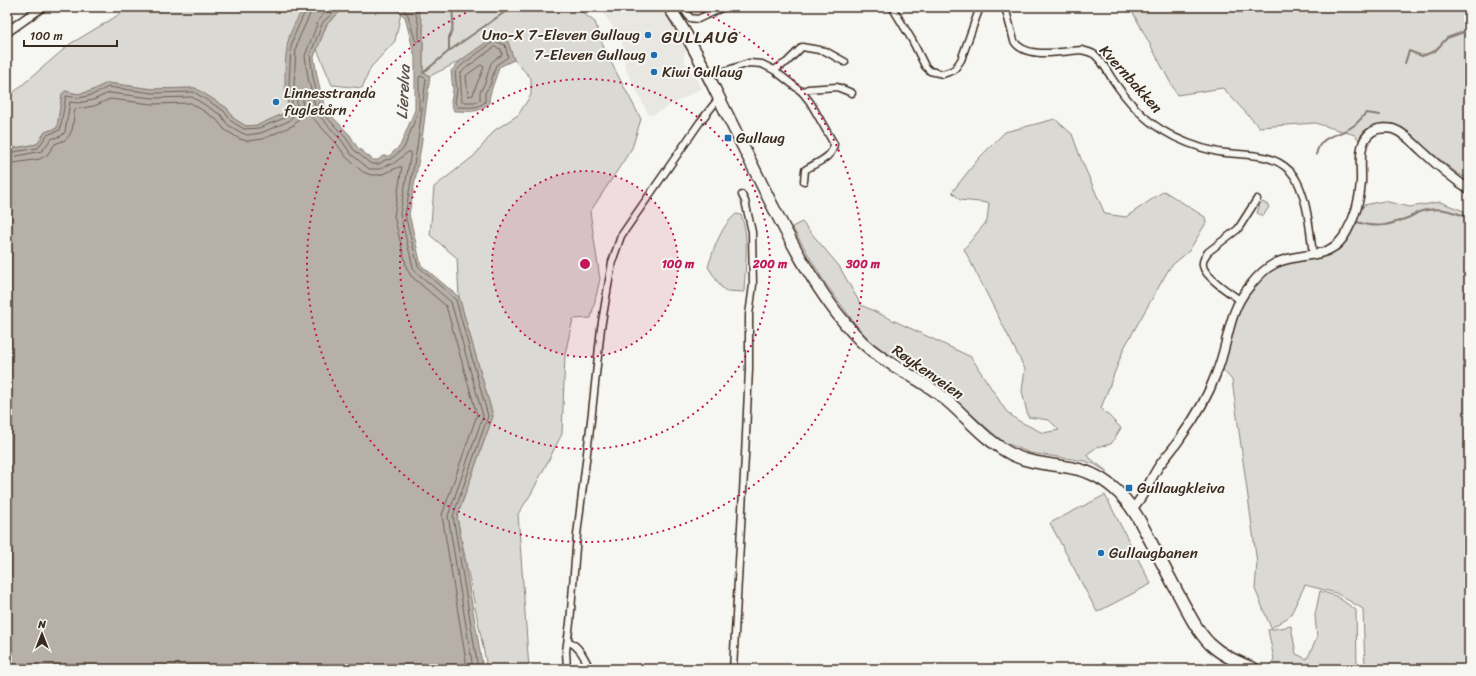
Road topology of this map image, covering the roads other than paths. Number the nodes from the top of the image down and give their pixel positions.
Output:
1 (42, 7) edge
2 (669, 7) edge
3 (682, 7) edge
4 (724, 7) edge
5 (892, 7) edge
6 (980, 7) edge
7 (1004, 7) edge
8 (7, 32) edge
9 (845, 62) dead end
10 (774, 70) junction
11 (717, 72) dead end
12 (802, 92) junction
13 (852, 93) dead end
14 (719, 98) junction
15 (804, 181) dead end
16 (1469, 189) edge
17 (742, 195) dead end
18 (1257, 199) dead end
19 (1312, 255) junction
20 (1240, 300) junction
21 (1132, 509) junction
22 (568, 641) junction
23 (567, 669) edge
24 (590, 669) edge
25 (733, 669) edge
26 (1254, 669) edge

1 - 8 street
2 - 14 highway, Røykenveien
3 - 4 street
5 - 6 street
7 - 19 street, Kvernbakken
9 - 10 street
10 - 11 street
10 - 12 street
12 - 13 street
12 - 15 street
14 - 21 highway, Røykenveien
14 - 22 street
16 - 19 street
17 - 25 street
18 - 20 street
19 - 20 street
20 - 21 street
21 - 26 highway, Røykenveien
22 - 23 street
22 - 24 street

